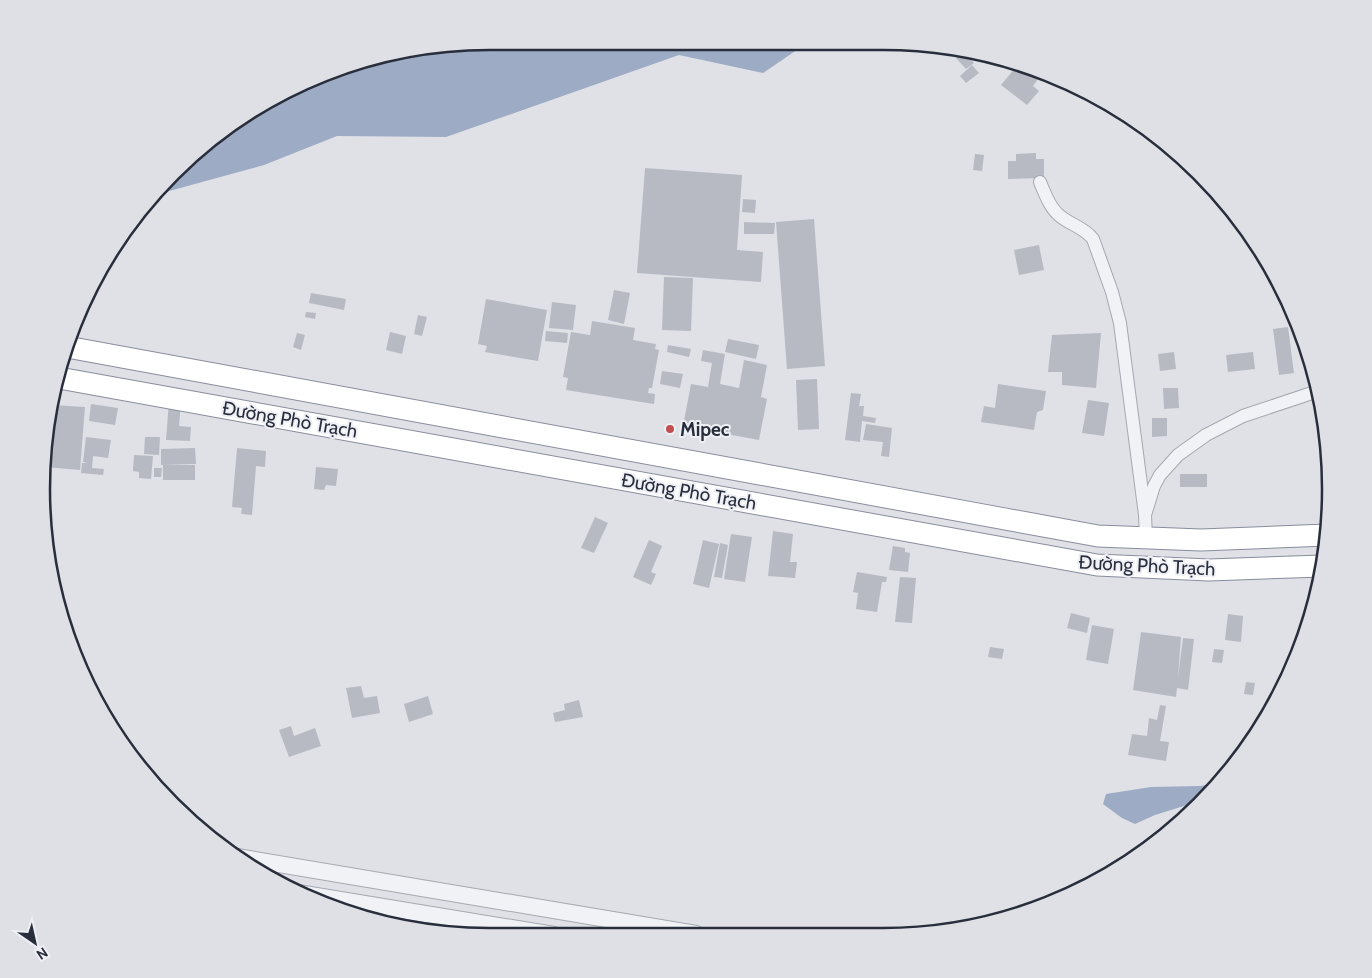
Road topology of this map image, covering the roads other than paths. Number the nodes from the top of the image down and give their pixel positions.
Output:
1 (1040, 182) dead end
2 (73, 348) edge
3 (64, 379) edge
4 (1312, 393) edge
5 (1145, 515) junction
6 (1319, 534) edge
7 (1146, 538) junction
8 (1315, 566) edge
9 (254, 860) edge
10 (330, 898) edge
11 (511, 928) edge
12 (660, 928) edge

1 - 5 street
2 - 7 highway, Đường Phò Trạch
3 - 8 highway, Đường Phò Trạch
4 - 5 street
5 - 7 street
6 - 7 highway, Đường Phò Trạch
9 - 12 street
10 - 11 street

